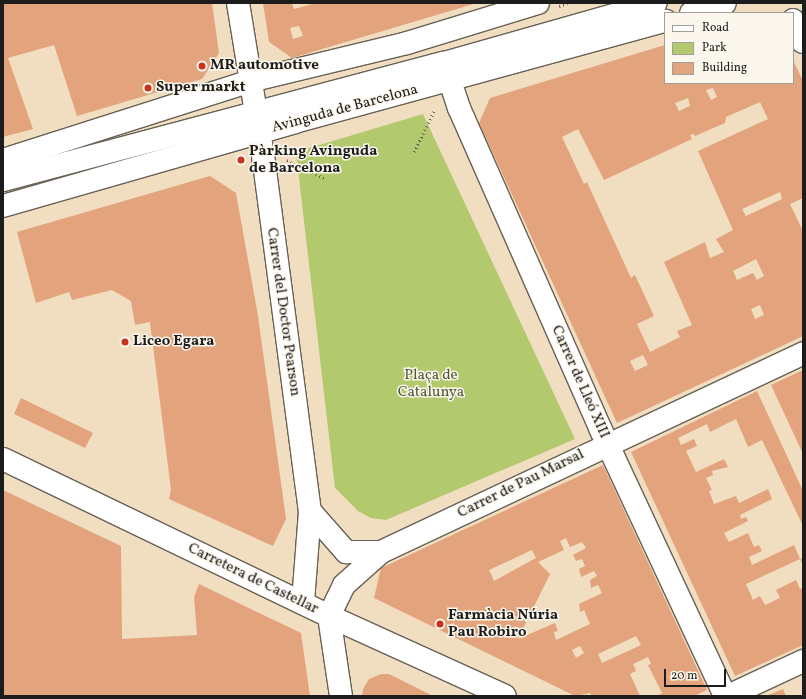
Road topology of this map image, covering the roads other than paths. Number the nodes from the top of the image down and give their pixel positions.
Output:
1 (238, 3) edge
2 (538, 3) edge
3 (656, 3) edge
4 (725, 3) edge
5 (694, 12) edge
6 (664, 20) edge
7 (794, 22) edge
8 (803, 42) edge
9 (447, 72) junction
10 (250, 81) junction
11 (258, 122) junction
12 (4, 166) edge
13 (3, 206) edge
14 (803, 353) edge
15 (607, 443) junction
16 (3, 458) edge
17 (310, 511) junction
18 (381, 552) junction
19 (303, 602) junction
20 (329, 616) junction
21 (803, 661) edge
22 (341, 696) edge
23 (505, 696) edge
24 (727, 696) edge

1 - 10 street, Carrer del Doctor Pearson
2 - 10 street, Avinguda de Barcelona
3 - 9 street, Avinguda de Barcelona
4 - 5 street
6 - 9 street, Avinguda de Barcelona
7 - 8 street
9 - 11 street, Avinguda de Barcelona
9 - 15 street, Carrer de Lleó XIII
10 - 11 street, Carrer del Doctor Pearson
10 - 12 street, Avinguda de Barcelona
11 - 12 street, Avinguda de Barcelona
11 - 13 street, Avinguda de Barcelona
11 - 17 street, Carrer del Doctor Pearson
14 - 15 street, Carrer de Pau Marsal
15 - 18 street, Carrer de Pau Marsal
15 - 24 street, Carrer de Lleó XIII
16 - 19 street, Carretera de Castellar
17 - 18 street
17 - 19 street, Carrer del Doctor Pearson
18 - 20 street, Carrer de Pau Marsal
19 - 20 street, Carretera de Castellar
20 - 22 street
20 - 23 street, Carretera de Castellar
21 - 24 street

